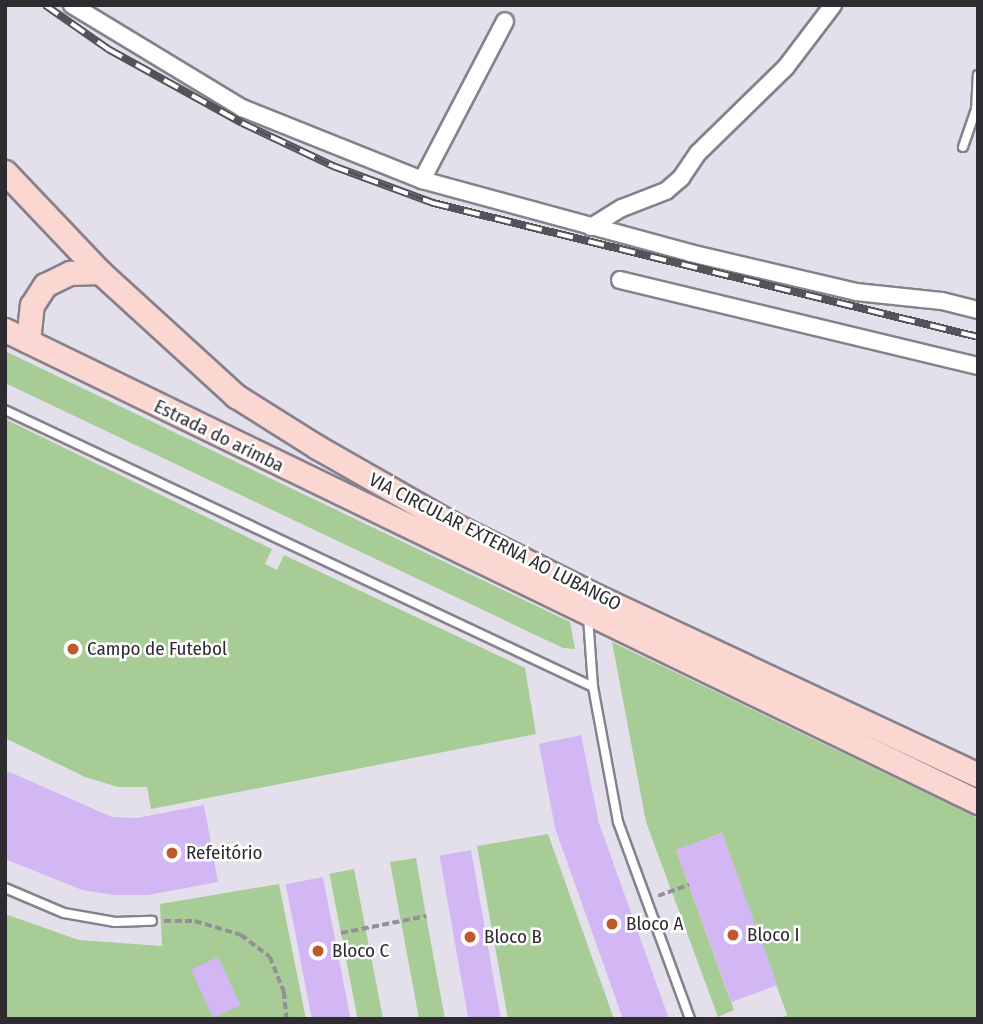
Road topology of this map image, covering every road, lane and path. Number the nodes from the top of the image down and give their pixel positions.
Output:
1 (72, 5) edge
2 (833, 5) edge
3 (505, 20) dead end
4 (978, 75) edge
5 (963, 147) dead end
6 (5, 172) edge
7 (422, 180) junction
8 (591, 227) junction
9 (100, 272) junction
10 (620, 279) dead end
11 (978, 310) edge
12 (5, 330) edge
13 (28, 341) junction
14 (978, 366) edge
15 (5, 410) edge
16 (434, 539) joint
17 (589, 614) junction
18 (593, 687) junction
19 (978, 775) edge
20 (978, 802) edge
21 (689, 885) dead end
22 (5, 888) edge
23 (647, 900) junction
24 (426, 916) dead end
25 (152, 921) joint
26 (341, 933) dead end
27 (287, 1019) edge
28 (690, 1019) edge

1 - 7 street
2 - 8 street
3 - 7 street
4 - 5 lane
6 - 9 main road, VIA CIRCULAR EXTERNA AO LUBANGO
7 - 8 street
8 - 11 street
9 - 13 main road
9 - 19 main road, VIA CIRCULAR EXTERNA AO LUBANGO
10 - 14 street
12 - 13 main road, Estrada do arimba
13 - 16 main road, Estrada do arimba
15 - 18 lane
16 - 17 main road, VIA CIRCULAR EXTERNA AO LUBANGO
17 - 18 lane
17 - 20 main road, VIA CIRCULAR EXTERNA AO LUBANGO
18 - 23 lane
21 - 23 path
22 - 25 lane
23 - 28 lane
24 - 26 path
25 - 27 path

